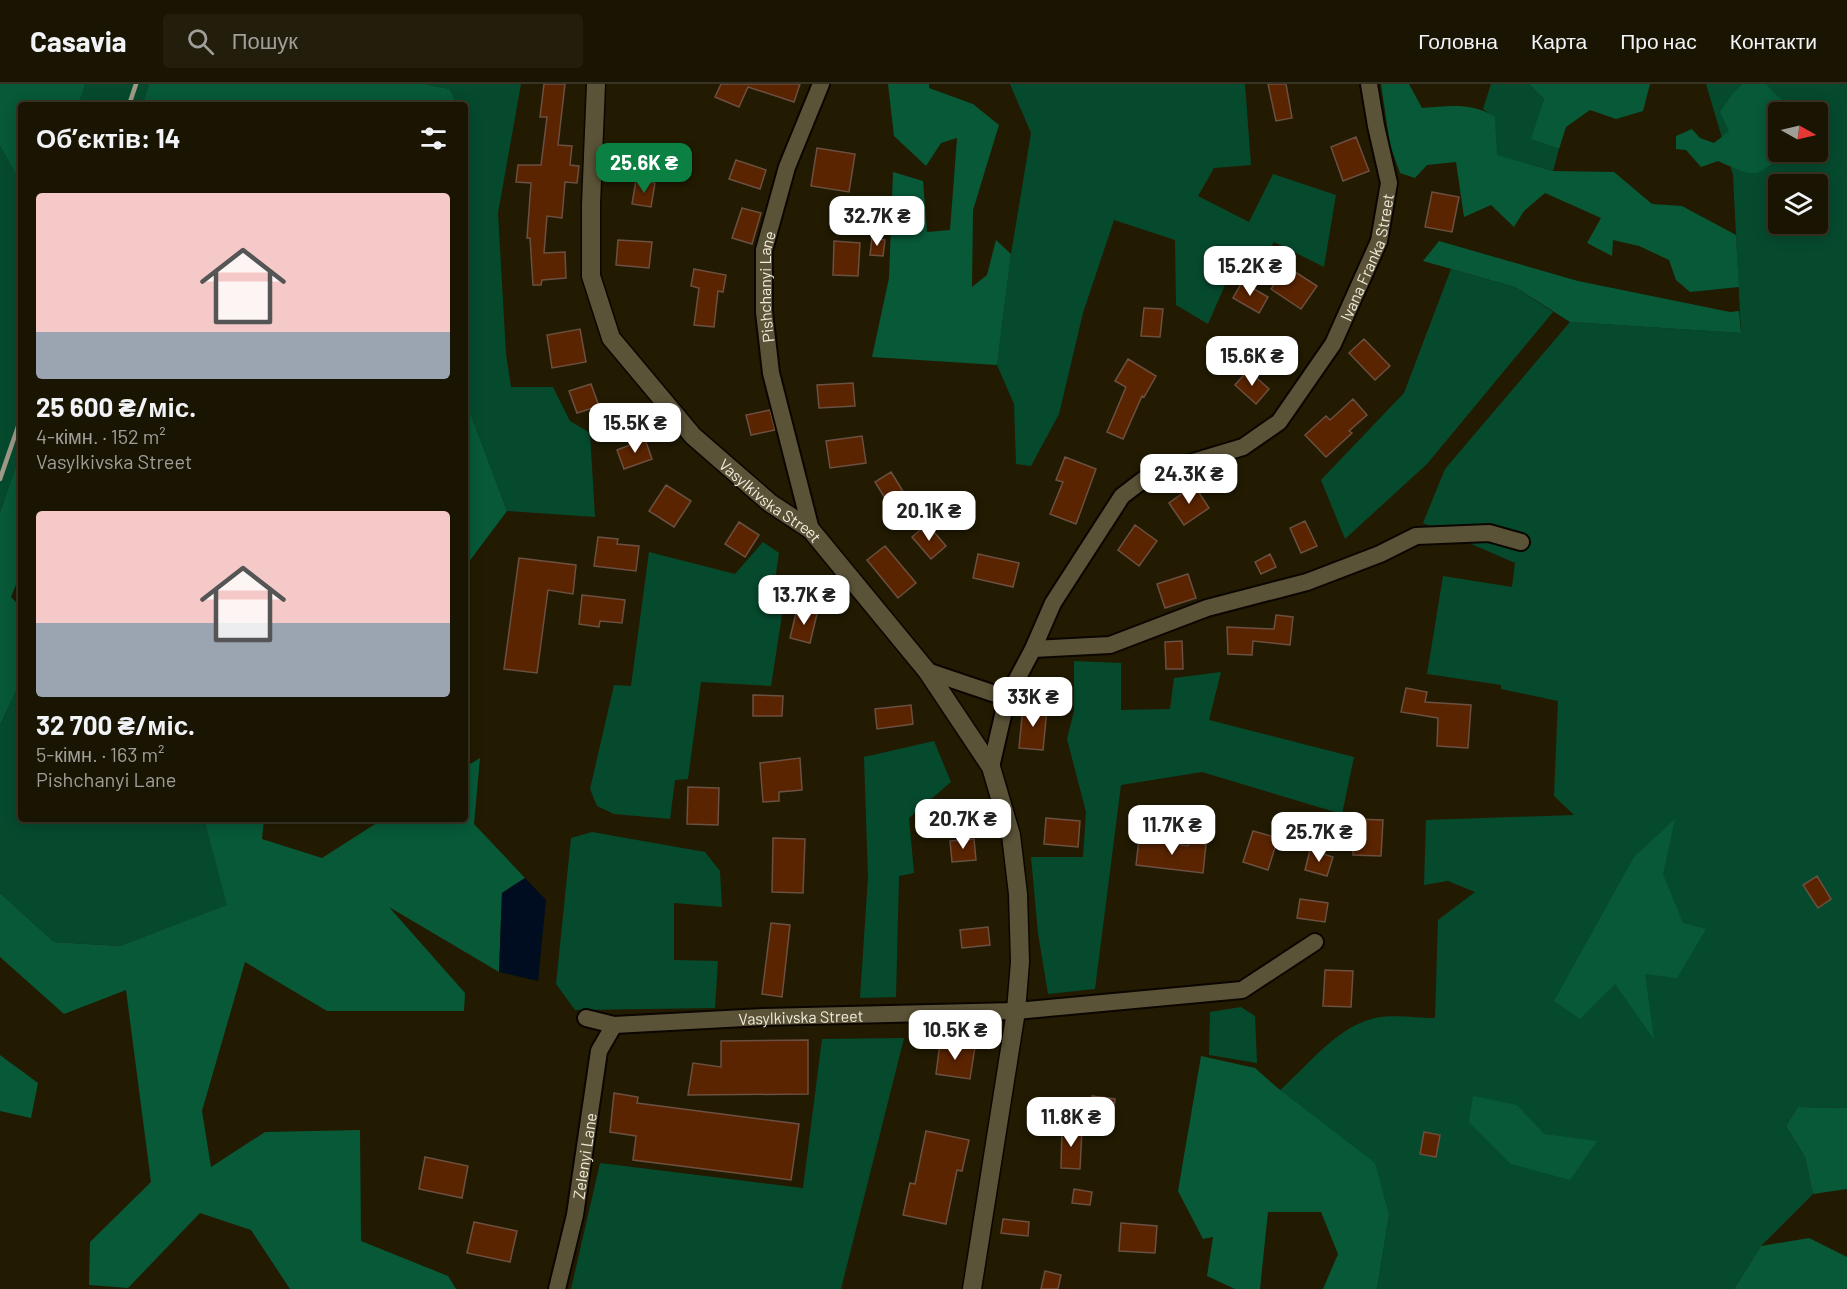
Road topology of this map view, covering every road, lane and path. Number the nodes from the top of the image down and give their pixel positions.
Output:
1 (596, 84) edge
2 (821, 84) edge
3 (1370, 84) edge
4 (811, 530) junction
5 (1521, 542) dead end
6 (1033, 649) junction
7 (927, 671) junction
8 (1007, 699) junction
9 (991, 767) junction
10 (1315, 942) dead end
11 (1016, 1011) junction
12 (586, 1018) dead end
13 (614, 1025) junction
14 (557, 1289) edge
15 (972, 1289) edge

1 - 4 street, Vasylkivska Street
2 - 4 street, Pishchanyi Lane
3 - 6 street, Ivana Franka Street
4 - 7 street, Vasylkivska Street
5 - 6 street
6 - 8 street, Ivana Franka Street
7 - 8 street
7 - 9 street, Vasylkivska Street
8 - 9 street, Ivana Franka Street
9 - 11 street, Vasylkivska Street
10 - 11 street, Vasylkivska Street
11 - 13 street, Vasylkivska Street
11 - 15 street, Vasylkivska Street
12 - 13 street, Vasylkivska Street
13 - 14 street, Zelenyi Lane

